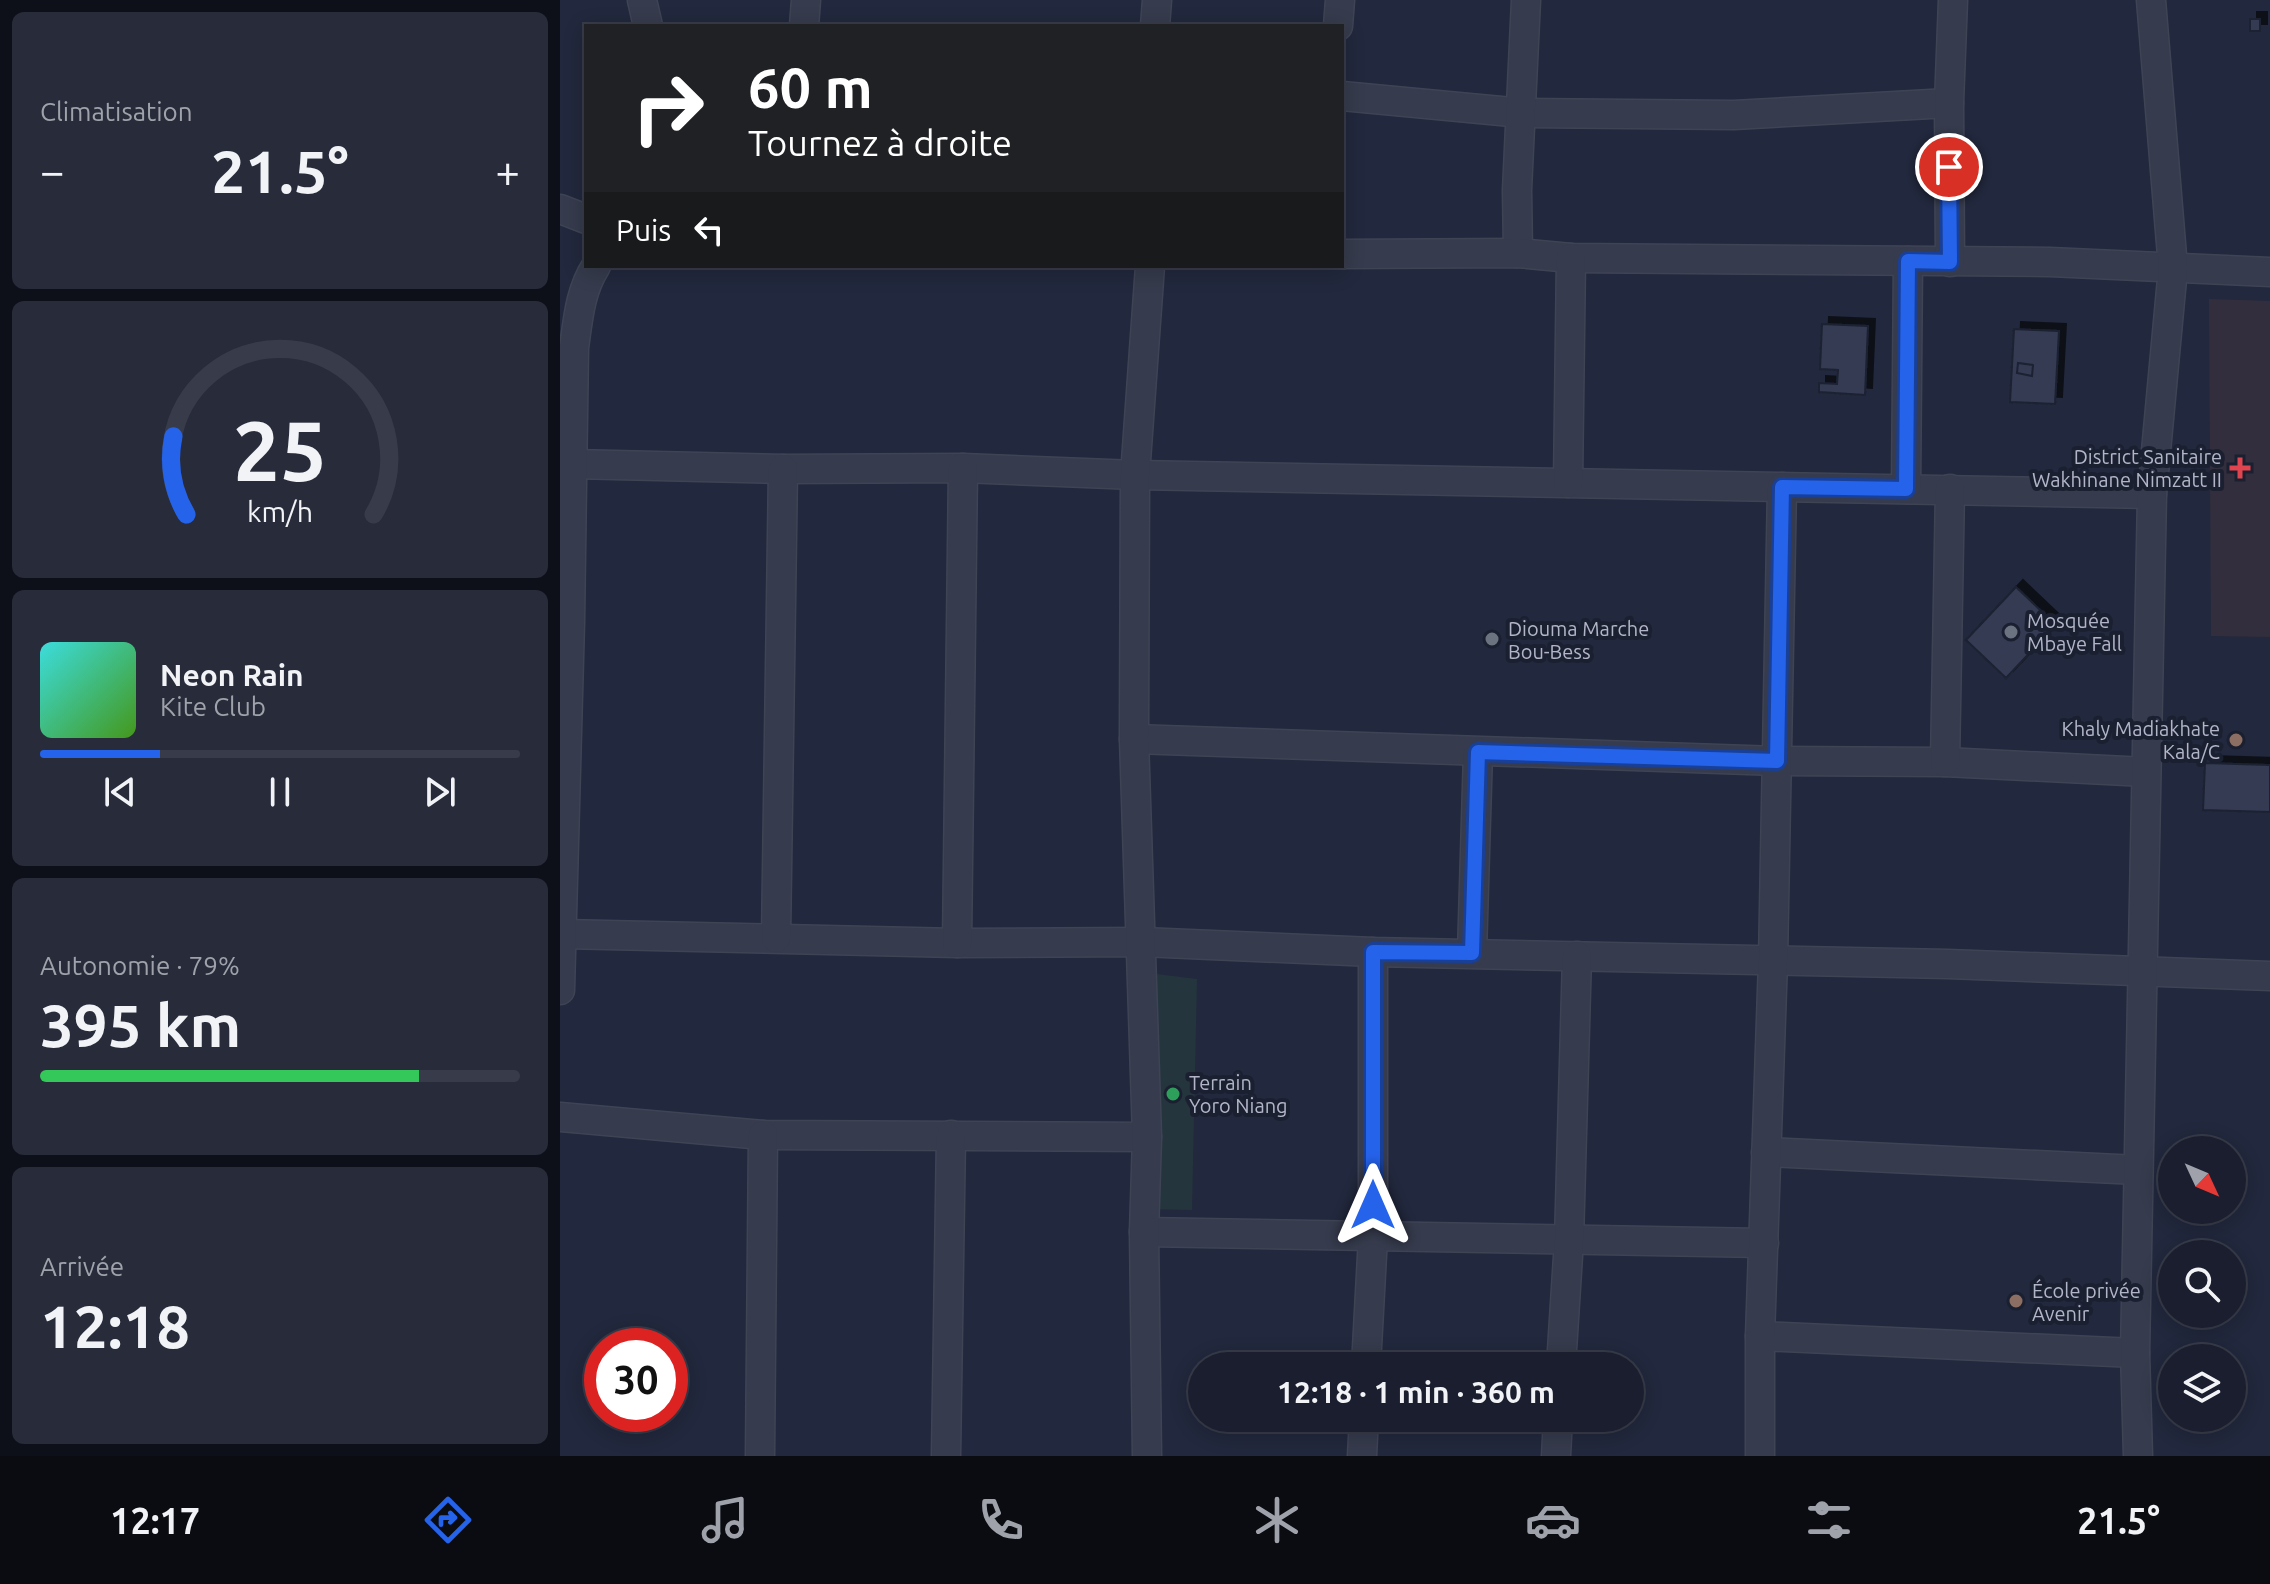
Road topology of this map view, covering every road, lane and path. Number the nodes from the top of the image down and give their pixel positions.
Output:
1 (642, 0) edge
2 (806, 0) edge
3 (1157, 0) edge
4 (1340, 0) edge
5 (1526, 0) edge
6 (1953, 0) edge
7 (2151, 0) edge
8 (648, 24) edge
9 (804, 24) edge
10 (1155, 24) edge
11 (1338, 24) edge
12 (1344, 96) edge
13 (1949, 103) junction
14 (1522, 113) junction
15 (560, 209) edge
16 (584, 218) edge
17 (1518, 253) junction
18 (1344, 254) edge
19 (1571, 258) junction
20 (1908, 261) junction
21 (1950, 262) junction
22 (595, 268) edge
23 (1150, 268) edge
24 (2173, 268) junction
25 (2270, 272) edge
26 (572, 464) junction
27 (963, 468) junction
28 (783, 469) junction
29 (1135, 475) junction
30 (1568, 483) junction
31 (1782, 487) junction
32 (1906, 489) junction
33 (1950, 489) junction
34 (2152, 494) junction
35 (566, 523) edge
36 (1134, 739) junction
37 (1478, 752) junction
38 (1777, 761) junction
39 (1945, 762) junction
40 (2146, 772) junction
41 (562, 934) junction
42 (776, 938) junction
43 (1142, 942) junction
44 (957, 943) junction
45 (1373, 952) junction
46 (1472, 953) junction
47 (1577, 956) junction
48 (1773, 961) junction
49 (2143, 971) junction
50 (2270, 976) edge
51 (560, 990) edge
52 (560, 1117) edge
53 (763, 1135) junction
54 (951, 1135) junction
55 (1147, 1137) junction
56 (1766, 1152) junction
57 (2138, 1170) junction
58 (1144, 1232) junction
59 (1373, 1237) junction
60 (1569, 1240) junction
61 (1764, 1243) junction
62 (1760, 1336) junction
63 (1367, 1352) edge
64 (1562, 1352) edge
65 (2135, 1353) junction
66 (1363, 1432) edge
67 (1557, 1432) edge
68 (760, 1456) edge
69 (946, 1456) edge
70 (1147, 1456) edge
71 (1362, 1456) edge
72 (1556, 1456) edge
73 (1760, 1456) edge
74 (2138, 1456) edge

1 - 8 street
2 - 9 street
3 - 10 street
4 - 11 street
5 - 14 street
6 - 13 street
7 - 24 street
12 - 14 street
13 - 14 street
13 - 21 street
14 - 17 street
15 - 16 street
17 - 18 street
17 - 19 street
19 - 20 street
19 - 30 street
20 - 21 street
20 - 32 street
21 - 24 street
22 - 26 street
23 - 29 street
24 - 25 street
24 - 34 street
26 - 28 street
26 - 35 street
27 - 28 street
27 - 29 street
27 - 44 street
28 - 42 street
29 - 30 street
29 - 36 street
30 - 31 street
31 - 32 street
31 - 38 street
32 - 33 street
33 - 34 street
33 - 39 street
34 - 40 street
35 - 41 street
36 - 37 street
36 - 43 street
37 - 38 street
37 - 46 street
38 - 39 street
38 - 48 street
39 - 40 street
40 - 49 street
41 - 42 street
41 - 51 street
42 - 44 street
43 - 44 street
43 - 45 street
43 - 55 street
45 - 46 street
45 - 59 street
46 - 47 street
47 - 48 street
47 - 60 street
48 - 49 street
48 - 56 street
49 - 50 street
49 - 57 street
52 - 53 street
53 - 54 street
53 - 68 street
54 - 55 street
54 - 69 street
55 - 58 street
56 - 57 street
56 - 61 street
57 - 65 street
58 - 59 street
58 - 70 street
59 - 60 street
59 - 63 street
60 - 61 street
60 - 64 street
61 - 62 street
62 - 65 street
62 - 73 street
65 - 74 street
66 - 71 street
67 - 72 street

